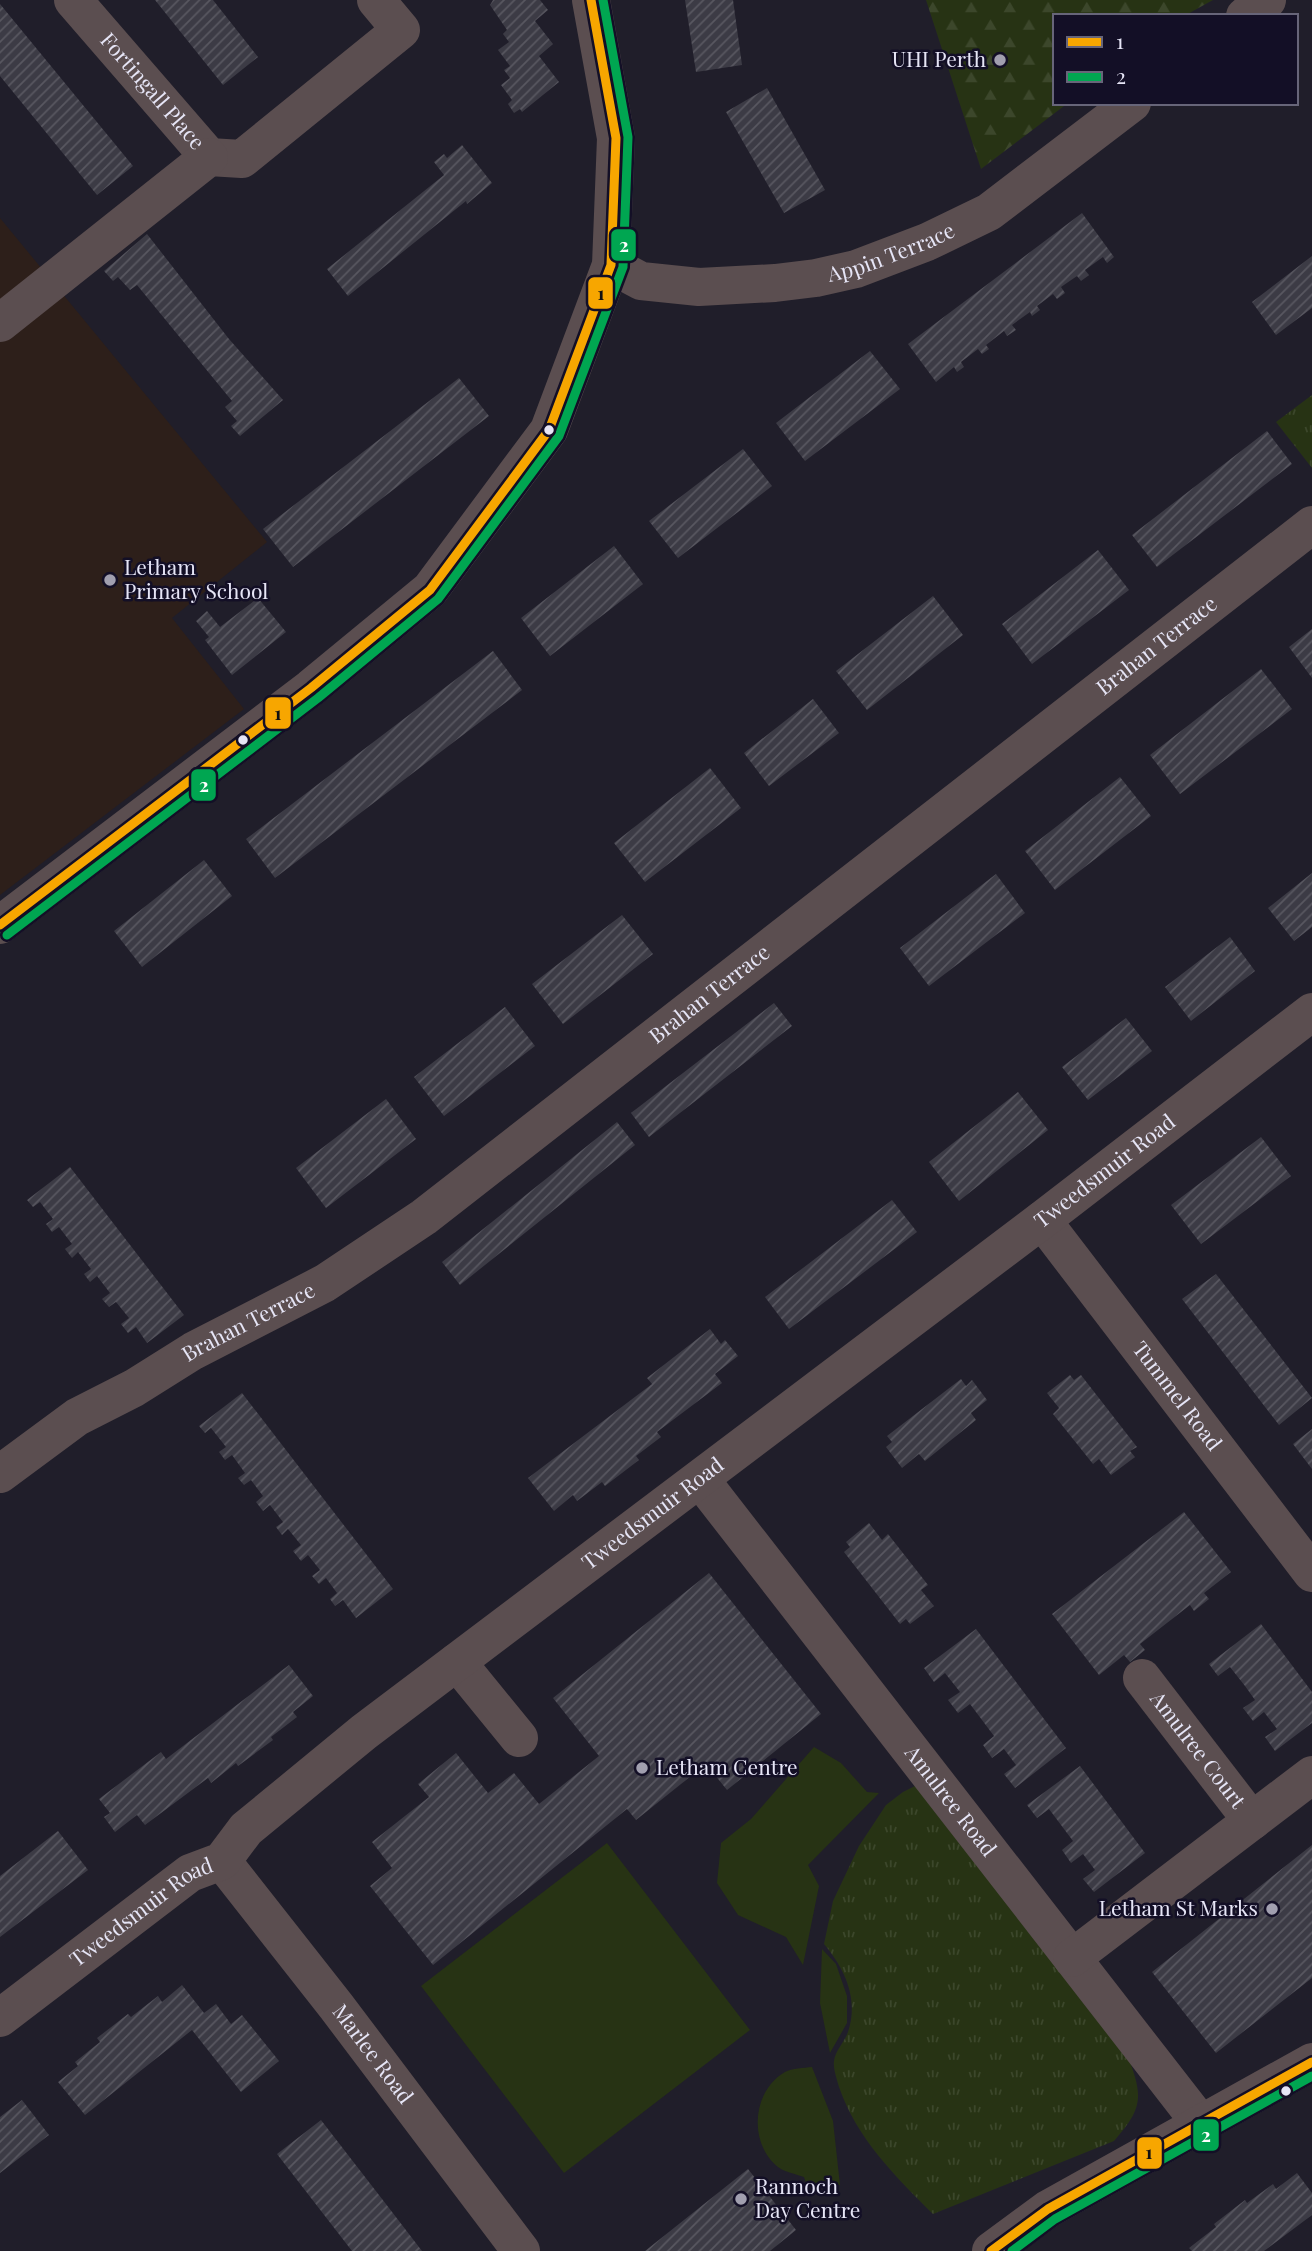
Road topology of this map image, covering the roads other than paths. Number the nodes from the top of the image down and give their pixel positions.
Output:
1 (73, 0) edge
2 (376, 0) edge
3 (591, 0) edge
4 (1267, 0) edge
5 (1248, 14) edge
6 (1129, 105) edge
7 (226, 158) junction
8 (611, 265) junction
9 (0, 323) edge
10 (1312, 525) edge
11 (0, 925) edge
12 (1312, 1012) edge
13 (1042, 1220) junction
14 (0, 1474) edge
15 (700, 1479) junction
16 (1312, 1573) edge
17 (457, 1662) junction
18 (1142, 1678) dead end
19 (519, 1738) dead end
20 (1312, 1775) edge
21 (1252, 1821) junction
22 (222, 1861) junction
23 (1072, 1958) junction
24 (0, 2018) edge
25 (1312, 2062) edge
26 (1201, 2124) junction
27 (521, 2251) edge
28 (991, 2251) edge

1 - 7 street, Fortingall Place
2 - 7 street
3 - 8 street
4 - 5 street
6 - 8 street, Appin Terrace
7 - 9 street
8 - 11 street
10 - 14 street, Brahan Terrace
12 - 13 street, Tweedsmuir Road
13 - 15 street, Tweedsmuir Road
13 - 16 street, Tummel Road
15 - 17 street, Tweedsmuir Road
15 - 23 street, Amulree Road
17 - 19 street
17 - 22 street, Tweedsmuir Road
18 - 21 street, Amulree Court
20 - 21 street, Amulree Court
21 - 23 street, Amulree Court
22 - 24 street, Tweedsmuir Road
22 - 27 street, Marlee Road
23 - 26 street, Amulree Road
25 - 26 street
26 - 28 street

